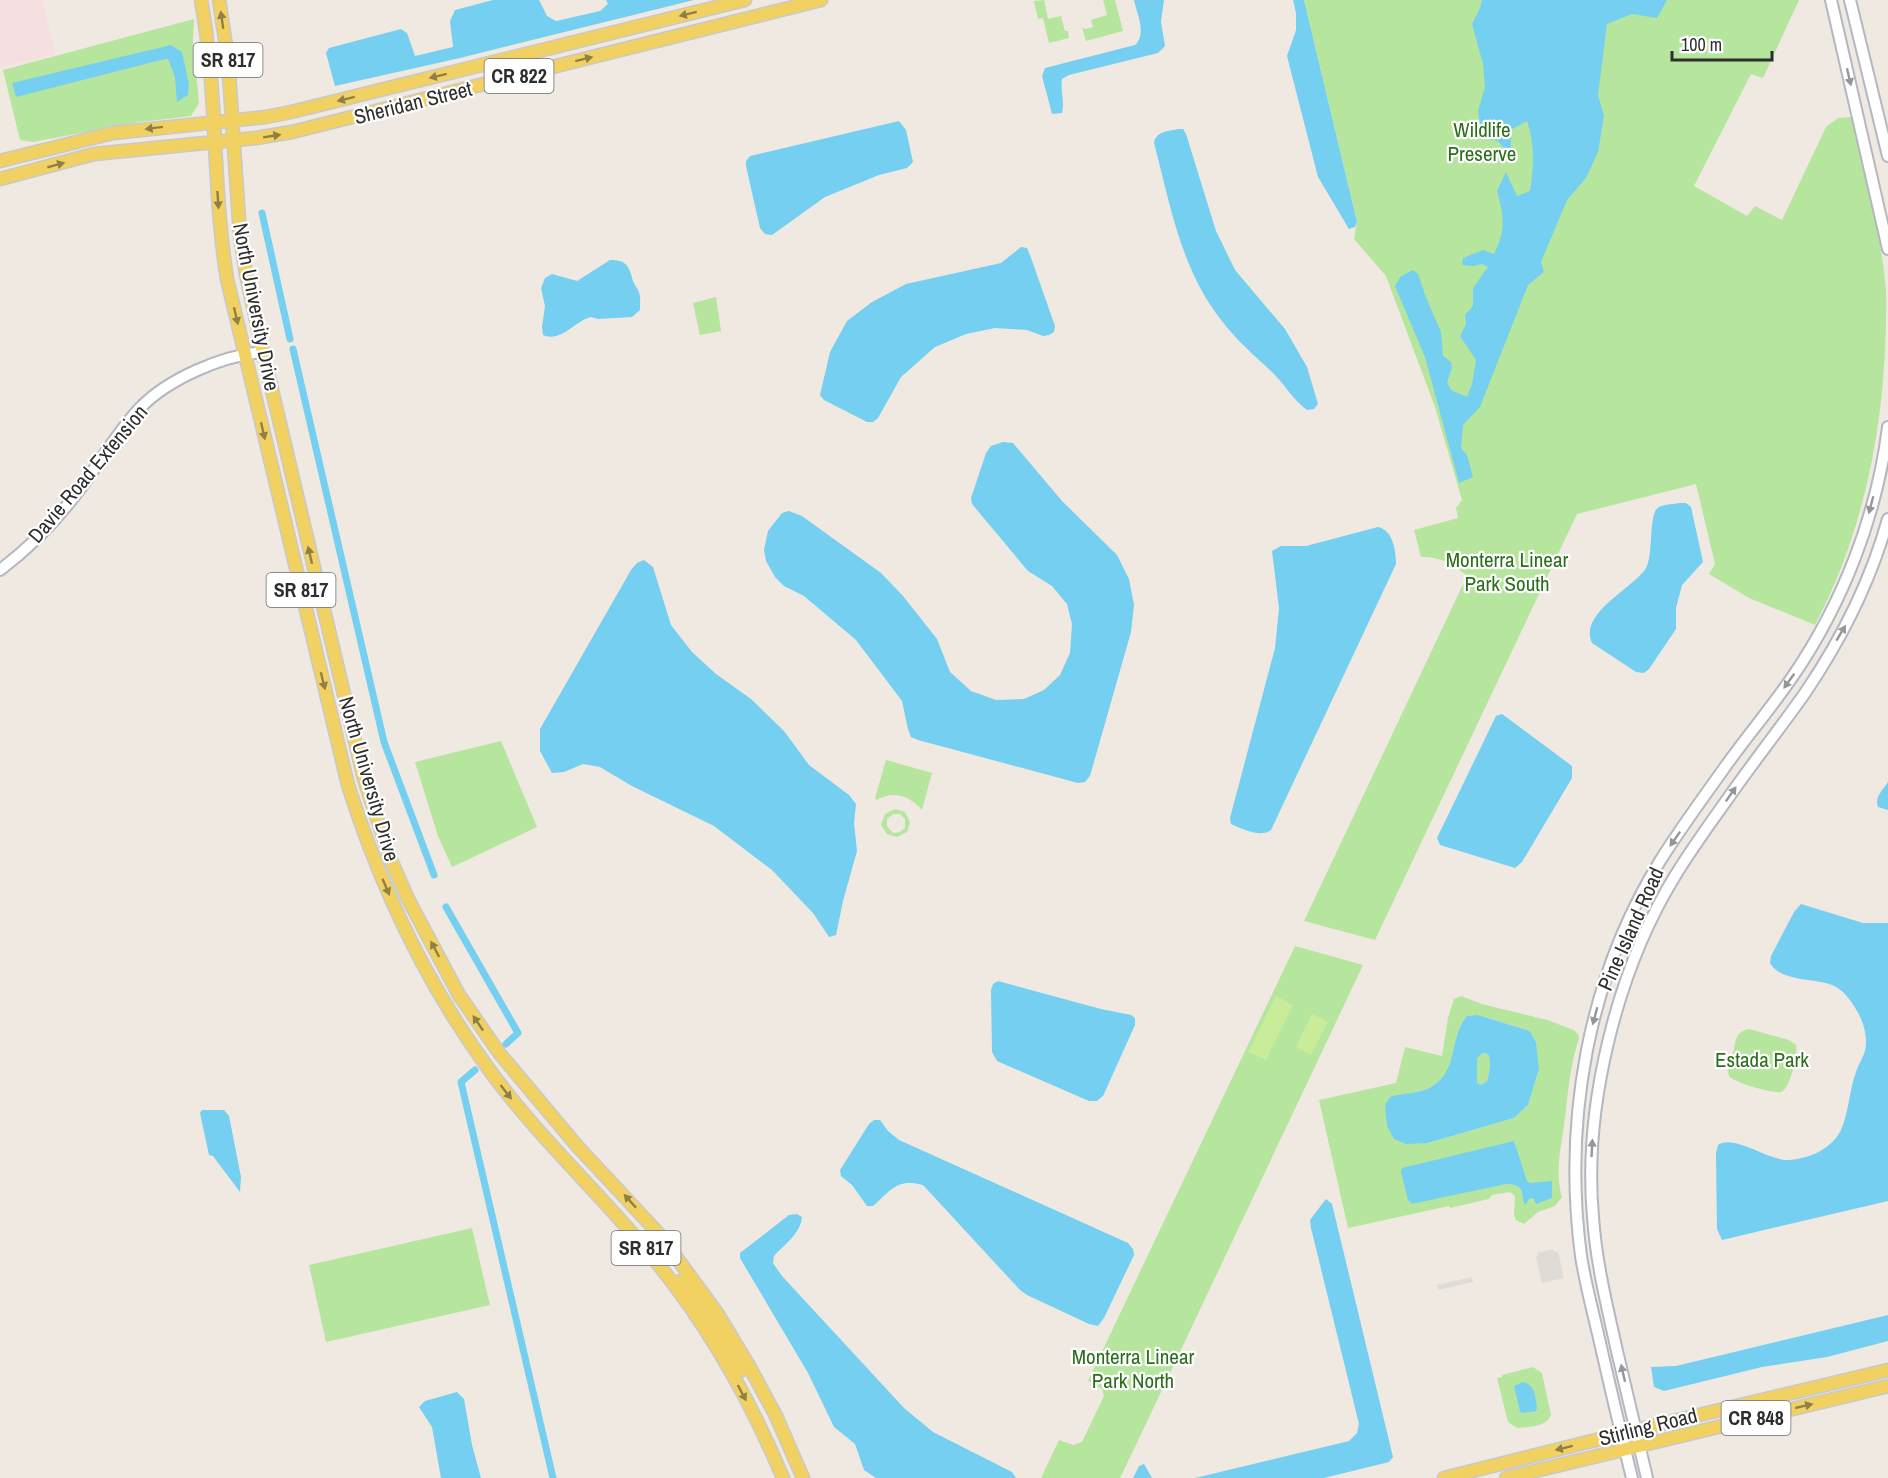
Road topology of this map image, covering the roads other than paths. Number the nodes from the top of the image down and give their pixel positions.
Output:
1 (201, 0) edge
2 (219, 0) edge
3 (745, 0) edge
4 (821, 0) edge
5 (1831, 0) edge
6 (1850, 0) edge
7 (232, 120) junction
8 (213, 122) junction
9 (234, 140) junction
10 (214, 142) junction
11 (1888, 156) edge
12 (0, 161) edge
13 (0, 179) edge
14 (1888, 249) edge
15 (263, 352) junction
16 (244, 353) junction
17 (1888, 427) edge
18 (1888, 519) edge
19 (293, 555) junction
20 (0, 570) edge
21 (335, 658) junction
22 (674, 1284) junction
23 (1886, 1371) edge
24 (1888, 1385) edge
25 (765, 1395) junction
26 (1636, 1430) junction
27 (1621, 1434) junction
28 (1639, 1446) junction
29 (1625, 1449) junction
30 (783, 1478) edge
31 (803, 1478) edge
32 (1444, 1478) edge
33 (1506, 1478) edge
34 (1632, 1478) edge
35 (1647, 1478) edge

1 - 8 main road, North University Drive / SR 817
7 -> 2 main road, North University Drive / SR 817
3 -> 7 main road, Sheridan Street / CR 822
9 -> 4 main road, Sheridan Street / CR 822
5 -> 14 main road
6 - 11 main road
7 - 8 main road, Sheridan Street / CR 822
7 - 9 main road, North University Drive / SR 817
8 - 10 main road, North University Drive / SR 817
8 -> 12 main road, Sheridan Street / CR 822
9 - 10 main road, Sheridan Street / CR 822
9 - 15 main road, North University Drive / SR 817
13 -> 10 main road, Sheridan Street / CR 822
10 -> 16 main road, North University Drive / SR 817
15 - 16 main road, Davie Road Extension
21 -> 15 main road, North University Drive / SR 817
16 -> 19 main road, North University Drive / SR 817
16 - 20 main road, Davie Road Extension
17 -> 27 main road, Pine Island Road
26 -> 18 main road, Pine Island Road
19 - 21 main road
19 -> 22 main road, North University Drive / SR 817
25 -> 21 main road, North University Drive / SR 817
22 - 25 main road
22 -> 30 main road, North University Drive / SR 817
23 - 24 main road
23 - 26 main road, Stirling Road / CR 848
28 -> 24 main road, Stirling Road / CR 848
25 - 31 main road, North University Drive / SR 817
26 - 27 main road, Stirling Road / CR 848
26 - 28 main road, Pine Island Road
27 - 29 main road, Pine Island Road
27 -> 32 main road, Stirling Road / CR 848
28 - 29 main road, Stirling Road / CR 848
28 - 35 main road, Pine Island Road
29 - 33 main road, Stirling Road / CR 848
29 - 34 main road, Pine Island Road

